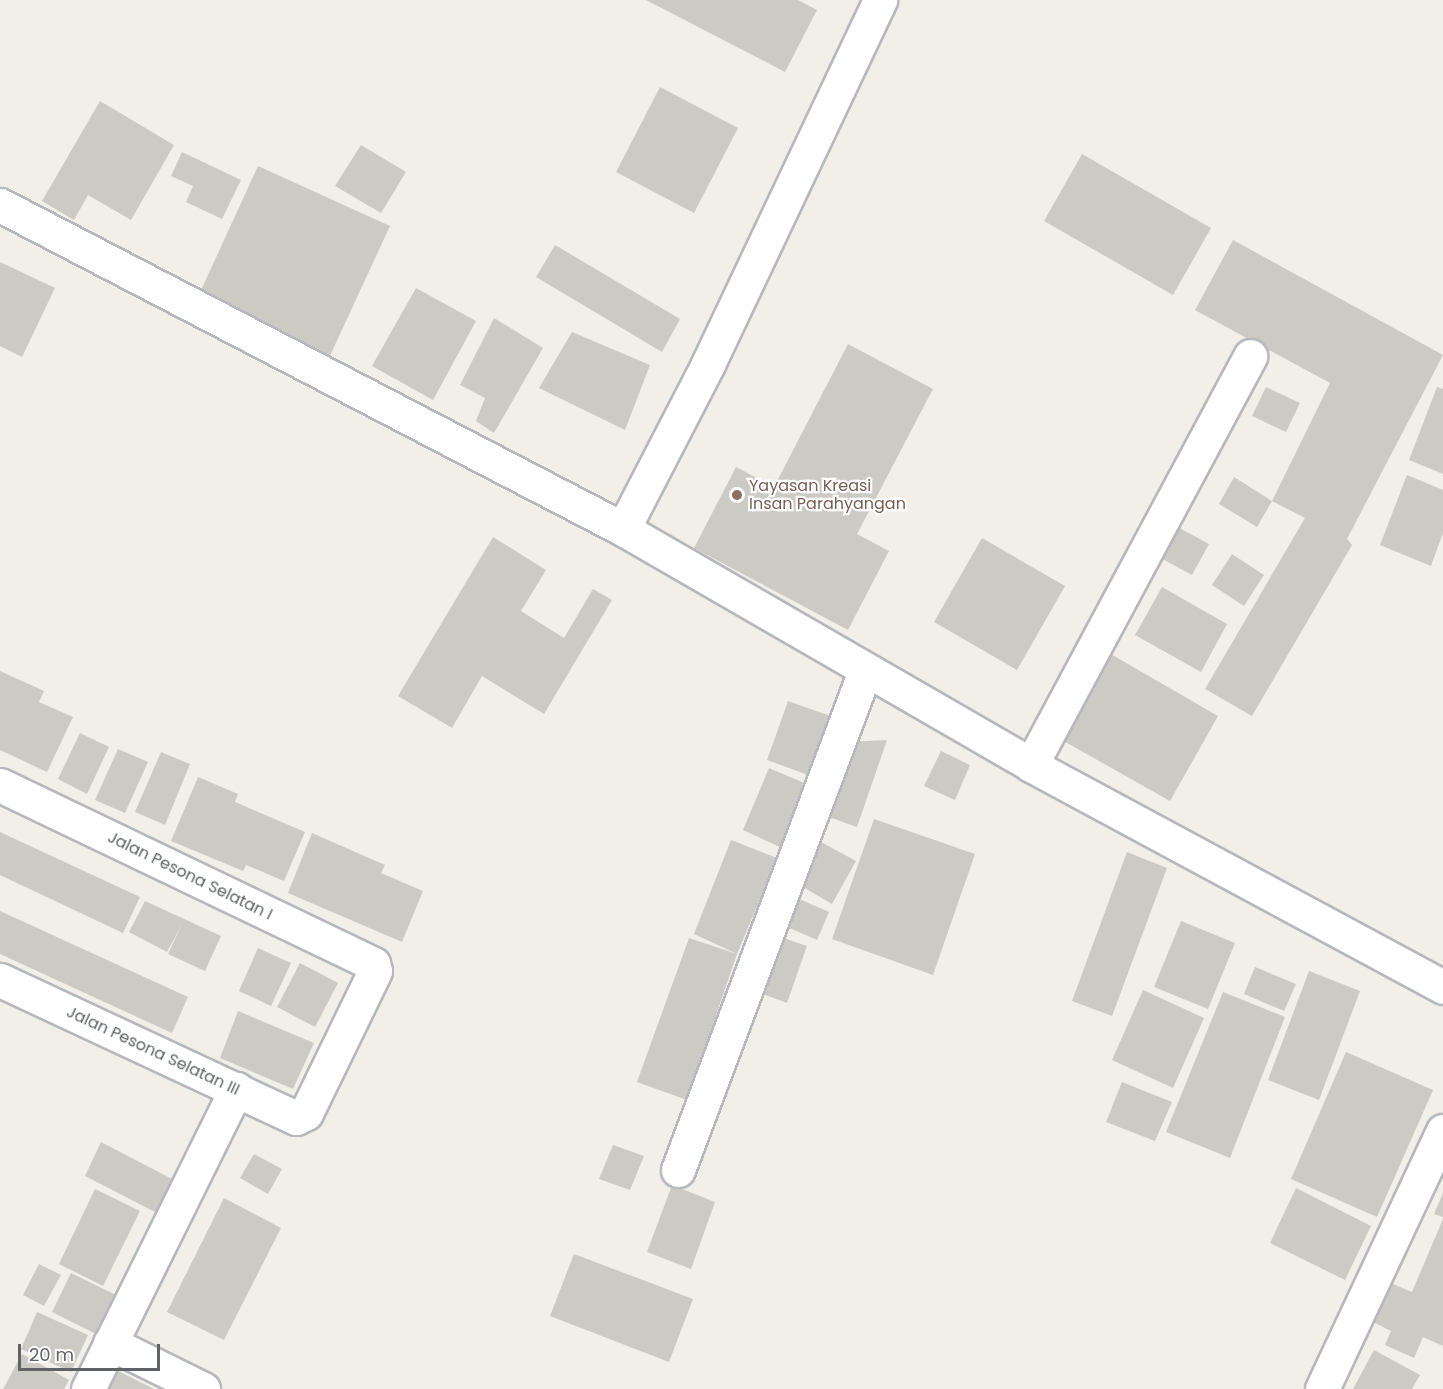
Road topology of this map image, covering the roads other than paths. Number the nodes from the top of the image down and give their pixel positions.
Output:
1 (880, 0) edge
2 (0, 205) edge
3 (1250, 356) dead end
4 (623, 529) junction
5 (865, 671) junction
6 (1031, 765) junction
7 (0, 785) edge
8 (0, 980) edge
9 (1443, 987) edge
10 (236, 1089) junction
11 (306, 1113) joint
12 (1443, 1131) edge
13 (678, 1170) dead end
14 (110, 1343) junction
15 (88, 1389) edge
16 (203, 1389) edge
17 (1322, 1389) edge

1 - 4 street
2 - 4 street
3 - 6 street
4 - 5 street
5 - 6 street
5 - 13 street
6 - 9 street
7 - 11 street, Jalan Pesona Selatan I
8 - 10 street, Jalan Pesona Selatan III
10 - 11 street, Jalan Pesona Selatan III
10 - 14 street
12 - 17 street
14 - 15 street
14 - 16 street

